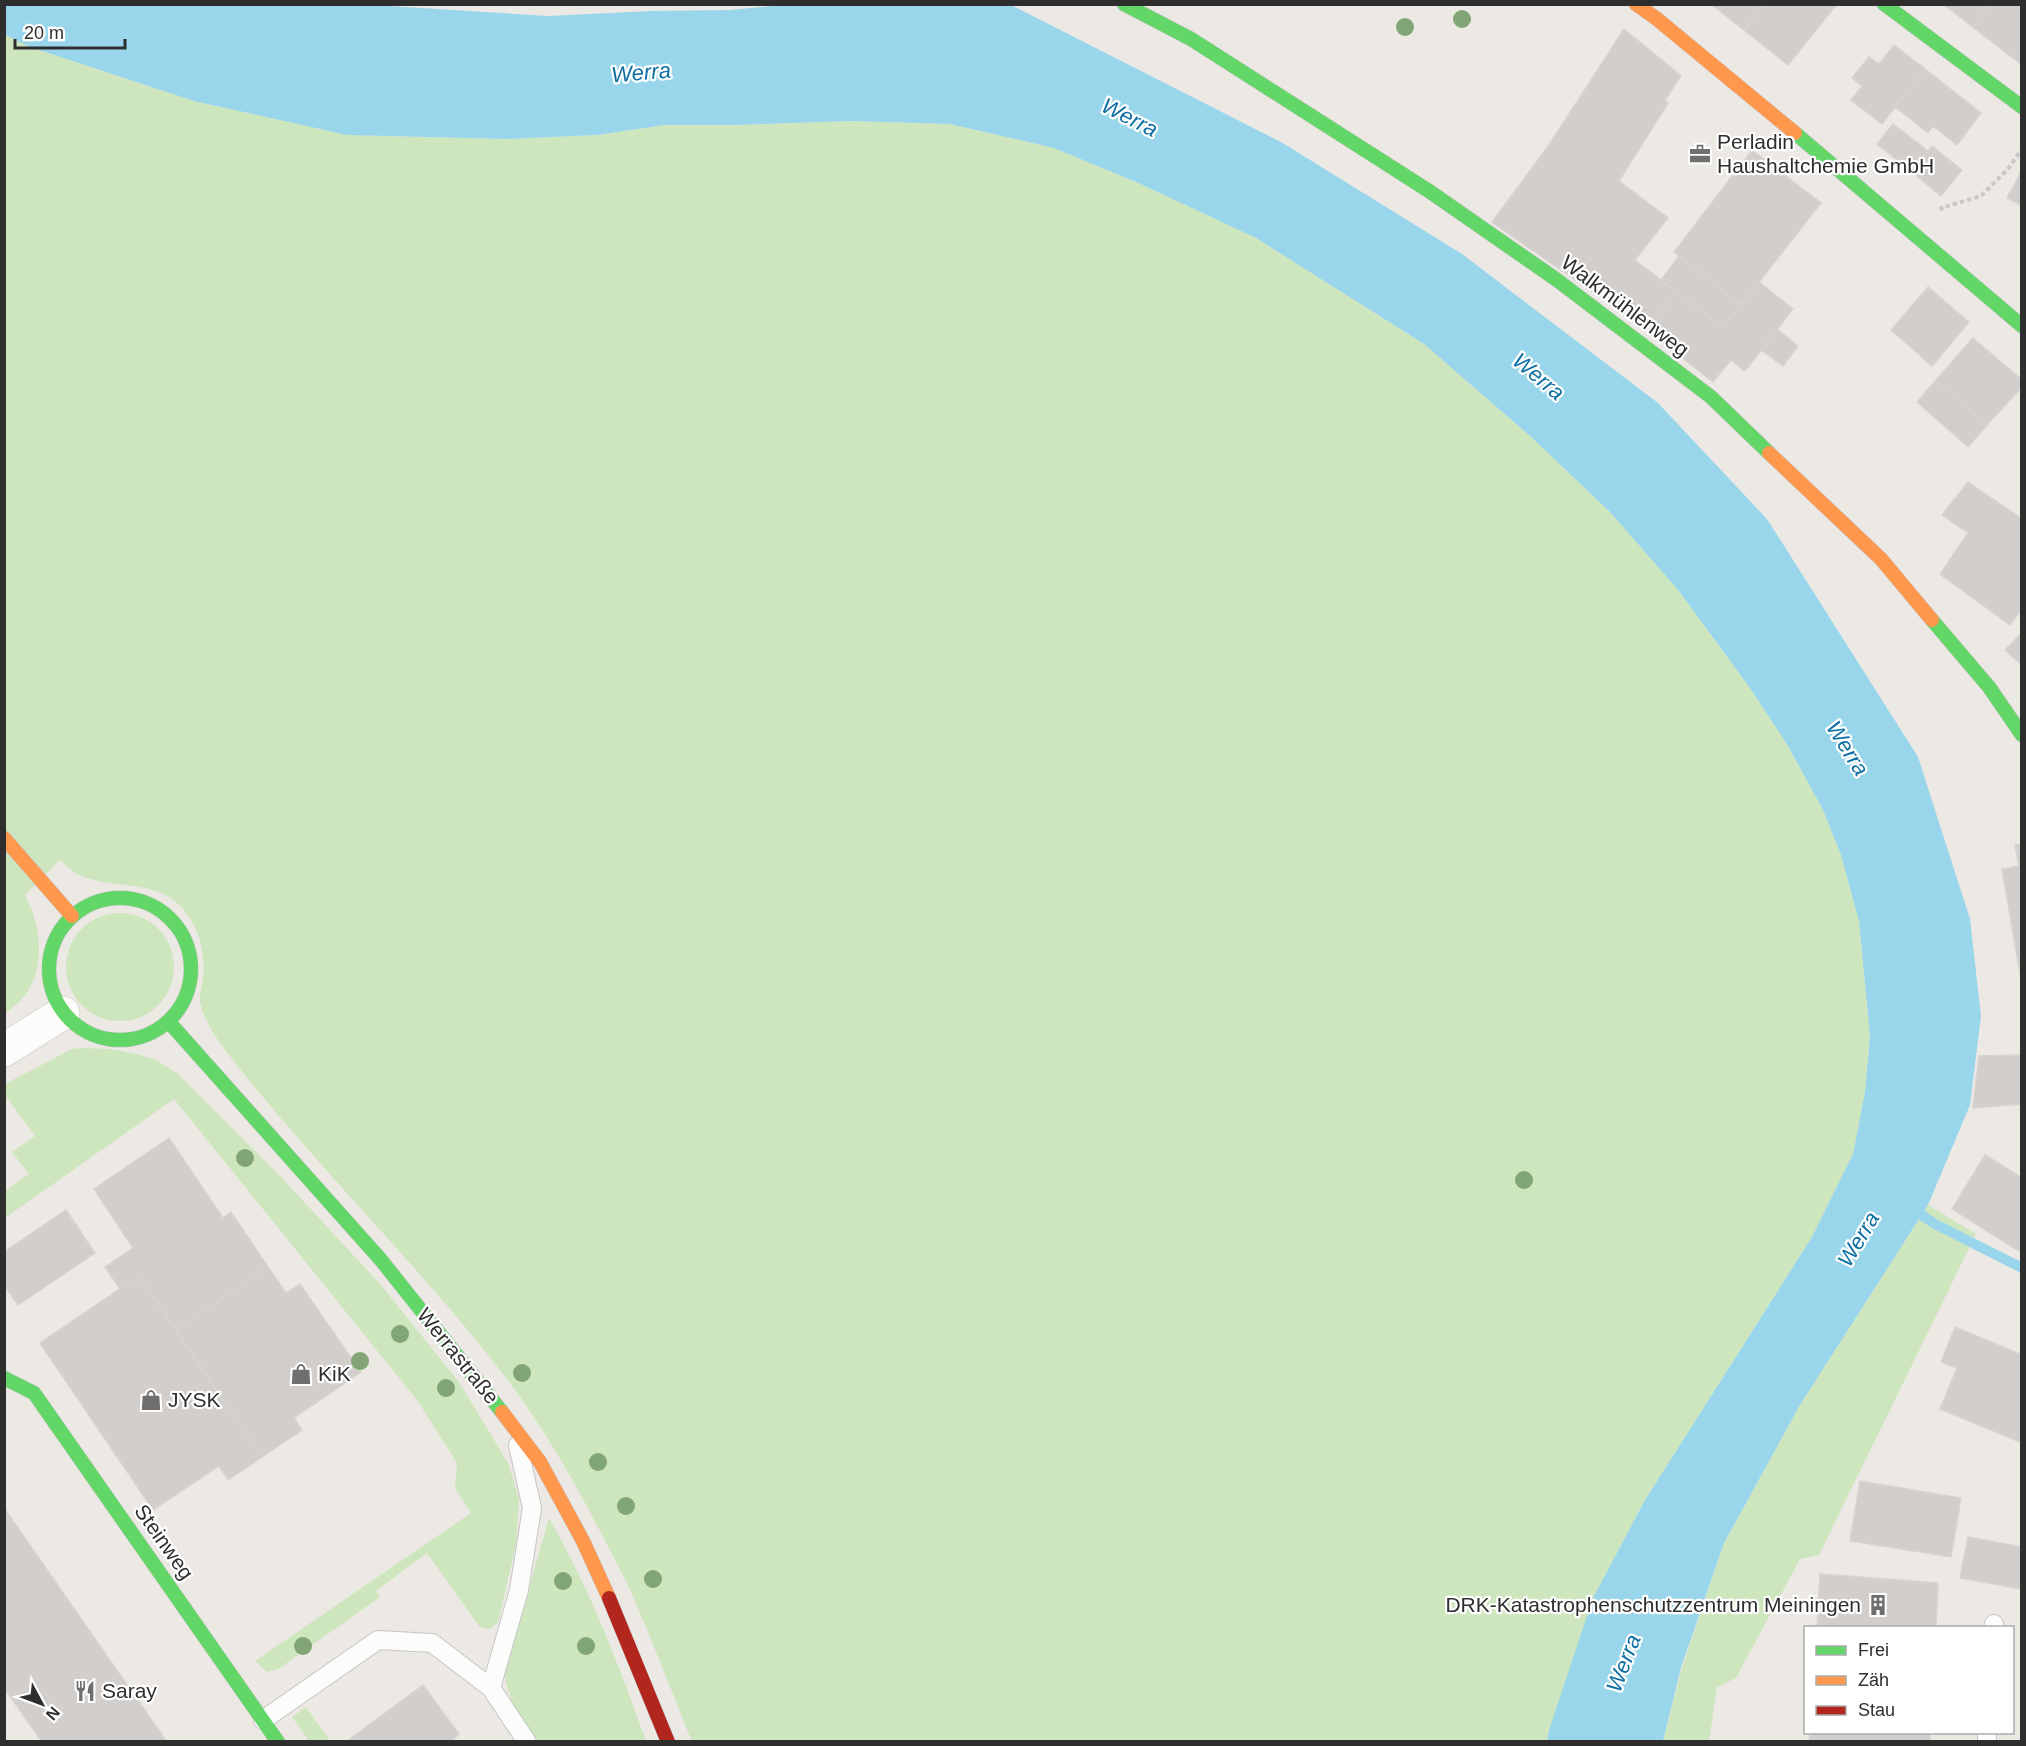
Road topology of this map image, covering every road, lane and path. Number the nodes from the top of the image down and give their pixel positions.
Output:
1 (1124, 4) edge
2 (1636, 4) edge
3 (1884, 4) edge
4 (2022, 107) edge
5 (2022, 149) edge
6 (1941, 256) junction
7 (2022, 326) edge
8 (2022, 735) edge
9 (4, 838) edge
10 (72, 916) junction
11 (63, 1013) junction
12 (168, 1022) junction
13 (4, 1050) edge
14 (4, 1378) edge
15 (515, 1428) junction
16 (491, 1689) junction
17 (263, 1720) junction
18 (278, 1742) edge
19 (527, 1742) edge
20 (668, 1742) edge

1 - 8 street, Walkmühlenweg
2 - 6 street
3 - 4 street
5 - 6 path
6 - 7 street
9 - 10 street
10 - 11 street
10 - 12 street
11 - 12 street
11 - 13 street
12 - 15 street, Werrastraße
14 - 17 street, Steinweg
15 - 16 lane
15 - 20 street, Werrastraße
16 - 17 lane
16 - 19 lane
17 - 18 street, Steinweg

